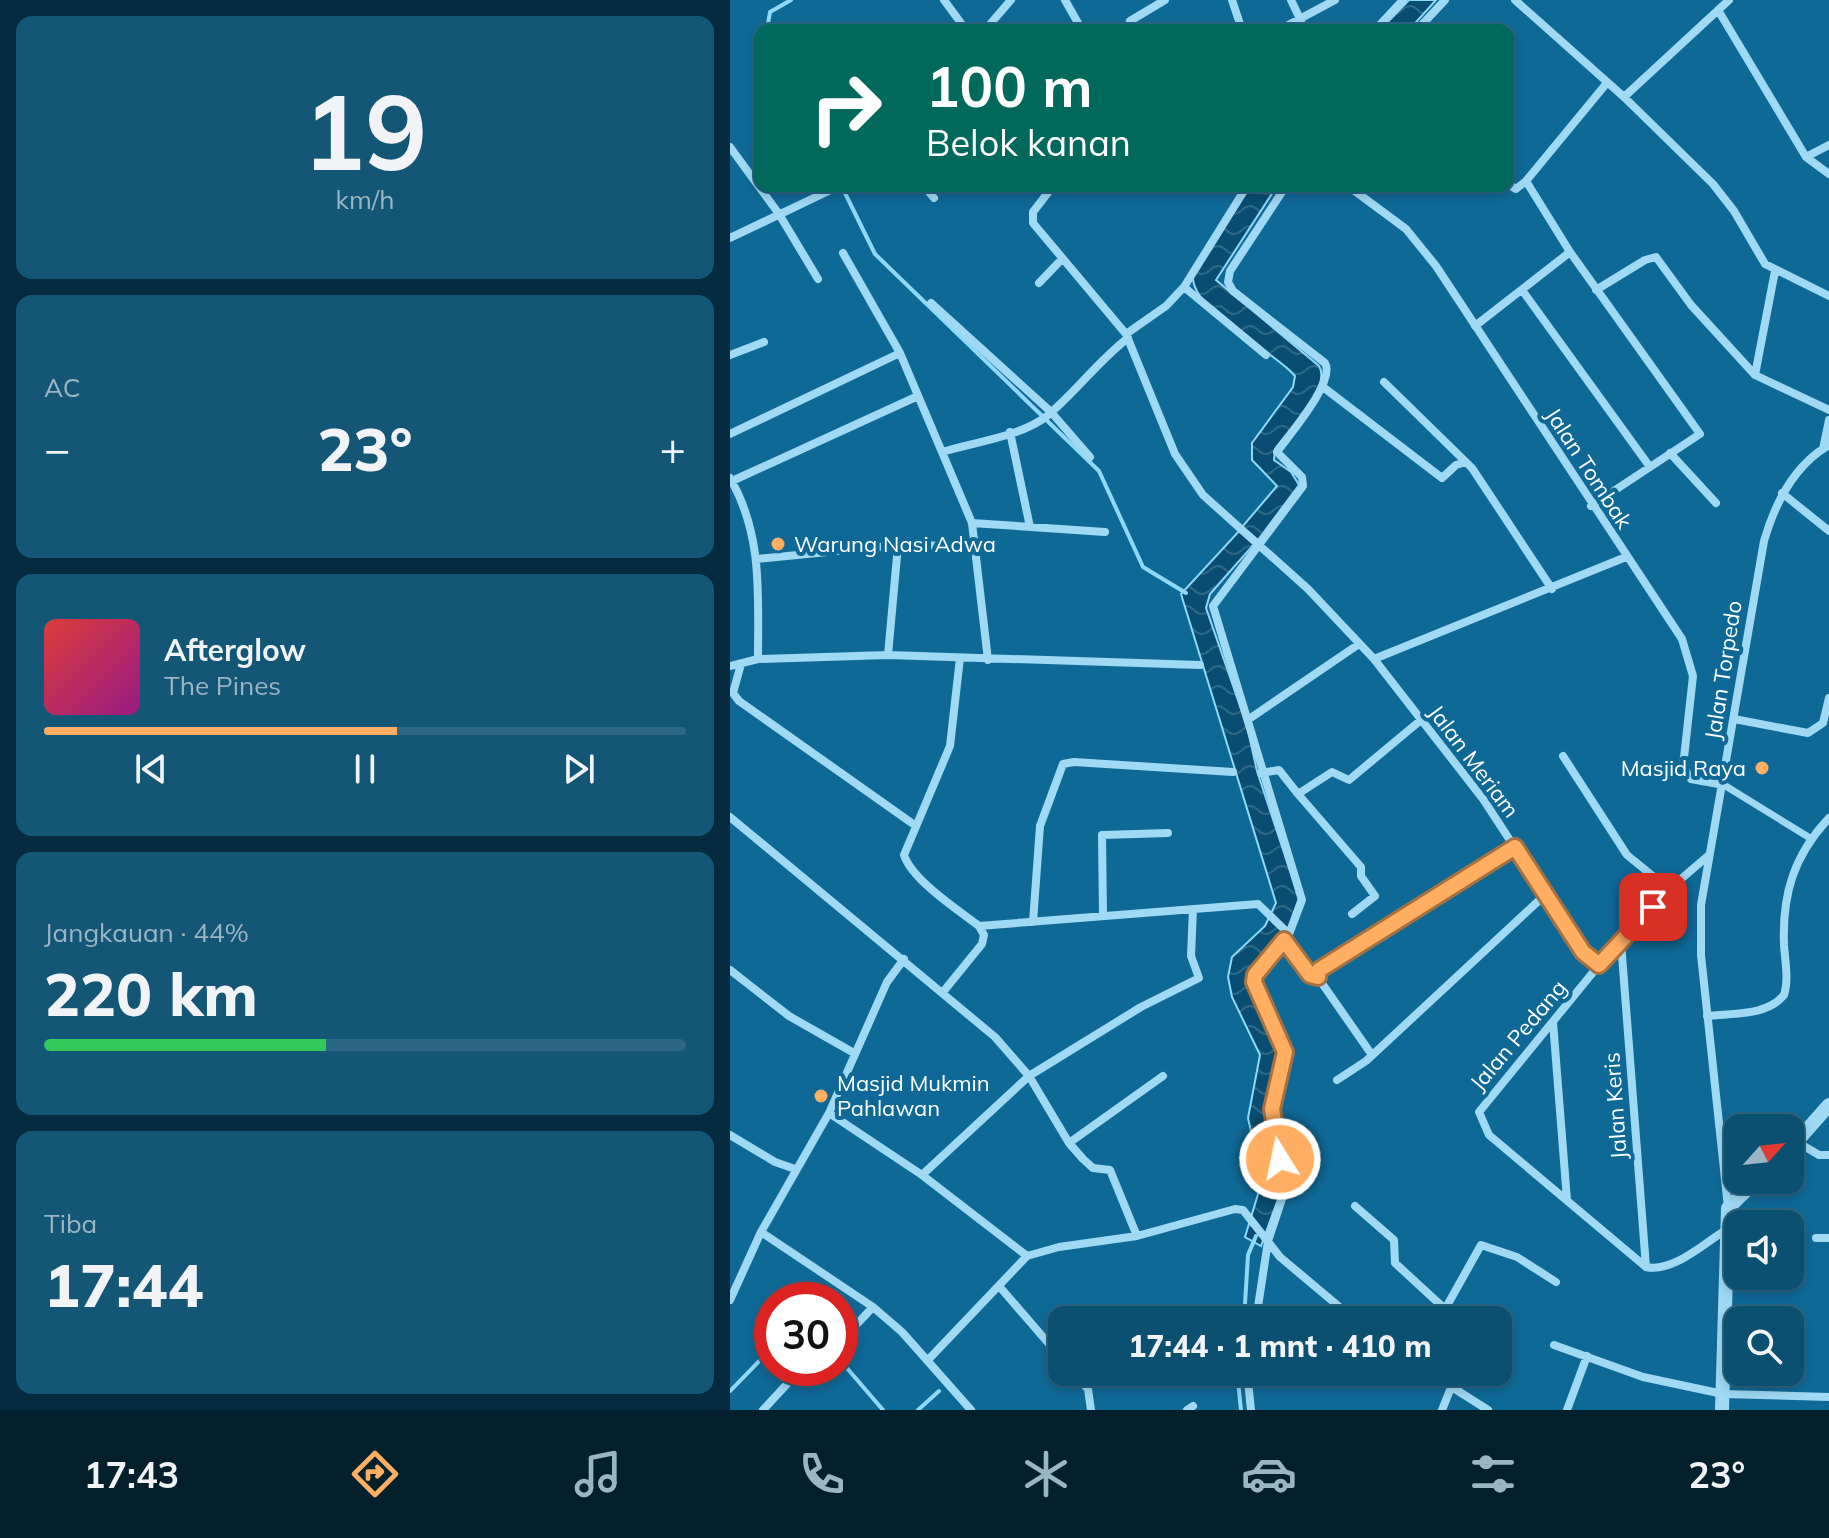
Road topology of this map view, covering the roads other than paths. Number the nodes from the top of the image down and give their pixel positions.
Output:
1 (944, 0) edge
2 (1011, 0) edge
3 (1065, 0) edge
4 (1165, 0) edge
5 (1232, 0) edge
6 (1291, 0) edge
7 (1335, 0) edge
8 (1445, 0) edge
9 (1515, 0) edge
10 (1729, 0) edge
11 (1398, 2) edge
12 (1718, 10) junction
13 (1130, 21) dead end
14 (1301, 21) junction
15 (962, 24) edge
16 (990, 24) edge
17 (1079, 24) edge
18 (1240, 24) edge
19 (1294, 24) edge
20 (1380, 24) edge
21 (1423, 24) edge
22 (1606, 84) junction
23 (1624, 97) junction
24 (1829, 145) edge
25 (730, 147) edge
26 (1806, 157) junction
27 (1829, 174) edge
28 (754, 180) edge
29 (1526, 181) junction
30 (1514, 188) edge
31 (763, 192) edge
32 (828, 192) edge
33 (929, 192) edge
34 (1049, 192) edge
35 (1243, 192) edge
36 (1282, 192) edge
37 (1356, 192) edge
38 (934, 198) dead end
39 (779, 214) junction
40 (730, 238) edge
41 (1570, 252) junction
42 (843, 253) dead end
43 (1062, 259) junction
44 (1775, 271) junction
45 (818, 279) dead end
46 (1039, 283) dead end
47 (1184, 287) junction
48 (1522, 290) junction
49 (1596, 290) junction
50 (1829, 296) edge
51 (931, 303) dead end
52 (1475, 326) junction
53 (1127, 336) junction
54 (764, 342) dead end
55 (900, 353) junction
56 (730, 355) edge
57 (1266, 355) dead end
58 (1755, 375) junction
59 (1384, 382) dead end
60 (1323, 387) junction
61 (918, 396) junction
62 (1829, 410) edge
63 (1046, 416) junction
64 (1829, 420) edge
65 (1010, 432) junction
66 (730, 434) edge
67 (1826, 447) edge
68 (942, 452) junction
69 (1670, 453) junction
70 (1090, 457) dead end
71 (1466, 462) junction
72 (1650, 467) junction
73 (731, 479) edge
74 (1782, 493) junction
75 (1716, 503) dead end
76 (1591, 506) junction
77 (972, 523) junction
78 (1030, 527) junction
79 (1829, 531) edge
80 (1105, 532) dead end
81 (1259, 543) junction
82 (898, 545) junction
83 (974, 546) junction
84 (1626, 557) junction
85 (757, 559) junction
86 (1552, 589) junction
87 (1359, 644) junction
88 (888, 655) junction
89 (960, 658) junction
90 (758, 659) junction
91 (1374, 659) junction
92 (988, 660) junction
93 (741, 664) junction
94 (1200, 665) dead end
95 (730, 666) edge
96 (1829, 698) edge
97 (1249, 719) junction
98 (1734, 719) junction
99 (1421, 720) junction
100 (1563, 756) dead end
101 (1233, 772) dead end
102 (1261, 773) junction
103 (1724, 785) junction
104 (1298, 794) junction
105 (730, 817) edge
106 (1829, 818) edge
107 (916, 826) junction
108 (1168, 833) dead end
109 (1810, 838) junction
110 (1515, 847) junction
111 (1710, 854) junction
112 (1670, 890) junction
113 (1546, 894) junction
114 (1193, 909) junction
115 (1352, 914) dead end
116 (1103, 916) junction
117 (1033, 922) junction
118 (979, 926) junction
119 (1287, 935) junction
120 (1621, 942) junction
121 (904, 959) junction
122 (1599, 965) junction
123 (730, 970) edge
124 (1318, 977) junction
125 (943, 992) junction
126 (1707, 1016) junction
127 (1553, 1022) junction
128 (854, 1053) junction
129 (1372, 1055) junction
130 (1029, 1076) junction
131 (1163, 1076) dead end
132 (1337, 1080) dead end
133 (1829, 1105) edge
134 (829, 1113) junction
135 (1804, 1134) edge
136 (730, 1135) edge
137 (1069, 1143) junction
138 (1804, 1150) edge
139 (1829, 1155) edge
140 (795, 1169) junction
141 (922, 1175) junction
142 (1742, 1194) edge
143 (1567, 1200) junction
144 (1355, 1206) dead end
145 (1728, 1208) joint
146 (1724, 1231) edge
147 (761, 1232) junction
148 (1137, 1236) junction
149 (1268, 1238) junction
150 (1816, 1238) dead end
151 (1829, 1238) edge
152 (1027, 1256) junction
153 (1646, 1267) junction
154 (1556, 1282) dead end
155 (999, 1286) junction
156 (1725, 1290) edge
157 (730, 1300) edge
158 (1258, 1306) edge
159 (1337, 1306) edge
160 (1442, 1306) edge
161 (1447, 1306) edge
162 (873, 1307) junction
163 (858, 1323) edge
164 (1048, 1343) edge
165 (1554, 1345) dead end
166 (1587, 1356) junction
167 (928, 1360) junction
168 (785, 1386) edge
169 (1085, 1386) edge
170 (1248, 1386) edge
171 (1452, 1386) edge
172 (1453, 1386) edge
173 (1723, 1394) junction
174 (1829, 1397) edge
175 (969, 1409) edge
176 (763, 1410) edge
177 (1091, 1410) edge
178 (1251, 1410) edge
179 (1442, 1410) edge
180 (1488, 1410) edge
181 (1567, 1410) edge
182 (1722, 1410) edge

1 - 15 street
2 - 16 street
3 - 17 street
4 - 13 street
5 - 18 street
6 - 14 street
7 - 14 street
8 - 21 street
9 - 22 street
10 - 12 street
11 - 20 street
12 - 23 street
12 - 26 street
14 - 19 street
22 - 23 street
22 - 29 street
23 - 44 street
24 - 26 street
25 - 28 street
26 - 27 street
29 - 30 street
29 - 41 street
31 - 39 street
32 - 39 street
33 - 38 street
34 - 43 street, Jalan Meriam
35 - 47 street
36 - 60 street
37 - 52 street, Jalan Tombak
39 - 40 street
39 - 45 street
41 - 48 street
41 - 49 street
42 - 55 street
43 - 46 street
43 - 53 street, Jalan Meriam
44 - 50 street
44 - 58 street
47 - 53 street
47 - 57 street
48 - 52 street
48 - 72 street
49 - 58 street
49 - 69 street
51 - 63 street
52 - 76 street, Jalan Tombak
53 - 63 street
53 - 81 street, Jalan Meriam
54 - 56 street
55 - 61 street
55 - 66 street
58 - 62 street
59 - 71 street
60 - 71 street
60 - 81 street
61 - 68 street
61 - 73 street
63 - 65 street
63 - 70 street
64 - 67 street
65 - 68 street
65 - 78 street
67 - 74 street, Jalan Torpedo
68 - 77 street
69 - 72 street
69 - 75 street
71 - 86 street
72 - 76 street
73 - 85 street
74 - 79 street
74 - 98 street, Jalan Torpedo
76 - 84 street, Jalan Tombak
77 - 78 street
77 - 83 street
78 - 80 street
81 - 87 street, Jalan Meriam
81 - 97 street
82 - 83 street
82 - 85 street
82 - 88 street
83 - 92 street
84 - 86 street
84 - 103 street, Jalan Tombak
85 - 90 street
86 - 91 street
87 - 91 street, Jalan Meriam
87 - 97 street
88 - 89 street
88 - 90 street
89 - 92 street
89 - 107 street
90 - 93 street
91 - 99 street, Jalan Meriam
92 - 94 street
93 - 95 street
93 - 107 street
96 - 98 street
97 - 102 street
98 - 103 street, Jalan Torpedo
99 - 104 street
99 - 110 street, Jalan Meriam
100 - 112 street
101 - 117 street
102 - 104 street
102 - 119 street
103 - 109 street
103 - 111 street, Jalan Torpedo
104 - 115 street
105 - 121 street
106 - 109 street
107 - 118 street
108 - 116 street
109 - 126 street
110 - 113 street, Jalan Meriam
110 - 124 street
111 - 112 street, Jalan Pedang
111 - 126 street, Jalan Torpedo
112 - 120 street, Jalan Pedang
113 - 122 street, Jalan Meriam
113 - 129 street
114 - 116 street
114 - 119 street
114 - 130 street
116 - 117 street
117 - 118 street
118 - 125 street
119 - 124 street
119 - 149 street
120 - 122 street, Jalan Pedang
120 - 153 street, Jalan Keris
121 - 125 street
121 - 128 street
122 - 127 street, Jalan Pedang
123 - 128 street
124 - 129 street
125 - 130 street
126 - 145 street, Jalan Torpedo
127 - 143 street
127 - 143 street, Jalan Pedang
128 - 134 street
129 - 132 street
130 - 137 street
130 - 141 street
131 - 137 street
133 - 135 street
134 - 140 street
134 - 141 street
136 - 140 street
137 - 148 street
138 - 139 street
140 - 147 street
141 - 152 street
142 - 145 street
143 - 153 street, Jalan Pedang
144 - 160 street
146 - 153 street
147 - 157 street
147 - 162 street
148 - 149 street
148 - 152 street
149 - 158 street
149 - 159 street
150 - 151 street
152 - 155 street
154 - 161 street
155 - 164 street
155 - 167 street
156 - 173 street
162 - 163 street
162 - 167 street
165 - 166 street
166 - 173 street
166 - 181 street
167 - 175 street
168 - 176 street
169 - 177 street
170 - 178 street
171 - 179 street
172 - 180 street
173 - 174 street
173 - 182 street

